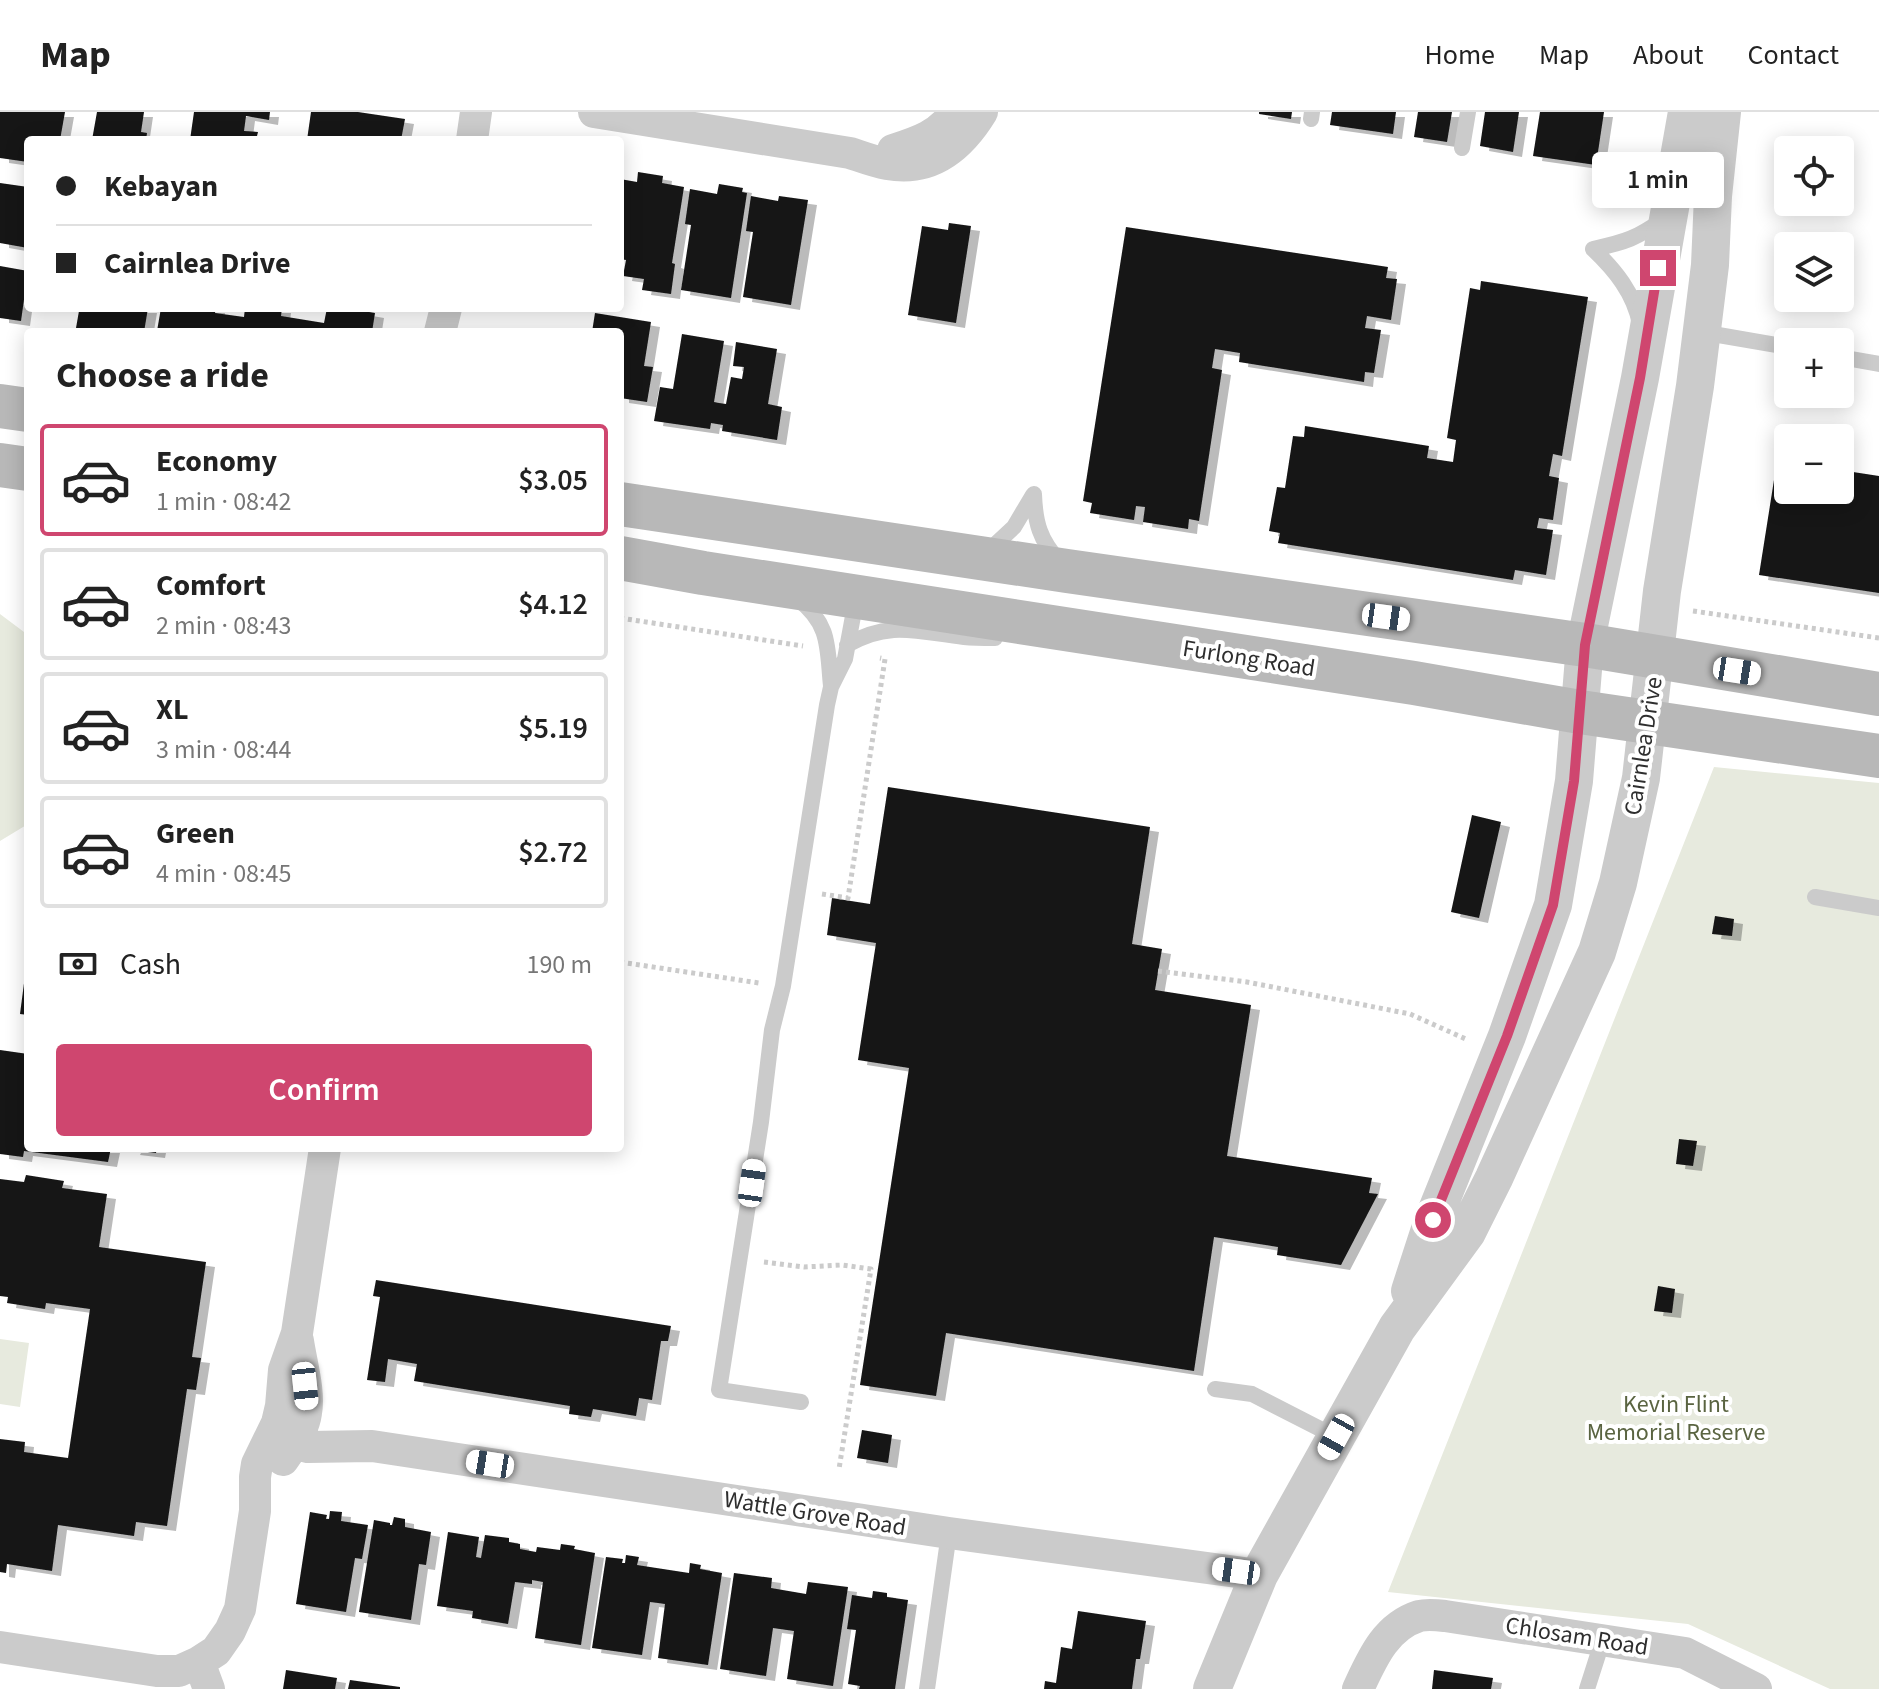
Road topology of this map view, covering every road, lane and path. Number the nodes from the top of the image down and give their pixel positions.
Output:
1 (476, 112) edge
2 (594, 112) edge
3 (955, 112) edge
4 (982, 112) edge
5 (1468, 112) edge
6 (1687, 112) edge
7 (1722, 112) edge
8 (473, 136) edge
9 (1462, 148) dead end
10 (850, 153) junction
11 (1667, 217) junction
12 (1701, 332) junction
13 (1774, 345) edge
14 (1645, 348) junction
15 (1854, 360) edge
16 (1879, 364) edge
17 (0, 406) edge
18 (24, 409) edge
19 (0, 465) edge
20 (24, 468) edge
21 (624, 505) edge
22 (813, 532) junction
23 (981, 558) junction
24 (624, 559) edge
25 (1067, 571) junction
26 (782, 585) junction
27 (856, 596) junction
28 (1660, 606) junction
29 (1076, 630) junction
30 (1879, 638) edge
31 (847, 645) junction
32 (1585, 645) junction
33 (1656, 658) junction
34 (831, 687) junction
35 (1879, 694) edge
36 (1580, 712) junction
37 (1649, 721) junction
38 (1879, 756) edge
39 (1815, 897) dead end
40 (1879, 908) edge
41 (624, 963) edge
42 (1158, 971) dead end
43 (783, 986) junction
44 (1499, 1054) junction
45 (324, 1152) edge
46 (740, 1258) junction
47 (1397, 1328) junction
48 (1215, 1389) dead end
49 (801, 1402) dead end
50 (292, 1429) junction
51 (1336, 1437) junction
52 (839, 1469) dead end
53 (949, 1533) junction
54 (1259, 1575) junction
55 (1603, 1639) junction
56 (0, 1647) edge
57 (204, 1676) edge
58 (927, 1689) edge
59 (1212, 1689) edge
60 (1358, 1689) edge
61 (1587, 1689) edge
62 (1756, 1689) edge

1 - 8 street
2 - 10 street
3 - 10 street
4 - 10 street
5 - 9 lane
6 - 11 street, Cairnlea Drive
7 - 12 street, Cairnlea Drive
11 - 14 street, Cairnlea Drive
11 - 14 lane
12 - 13 lane
12 - 28 street, Cairnlea Drive
14 - 32 street, Cairnlea Drive
15 - 16 lane
17 - 18 main road
19 - 20 main road
21 - 22 main road
22 - 23 main road
22 - 27 main road
23 - 25 main road
23 - 25 lane
24 - 26 main road, Furlong Road
25 - 32 main road
26 - 27 main road, Furlong Road
26 - 34 lane
27 - 29 main road, Furlong Road
27 - 31 lane
28 - 30 path
28 - 33 street, Cairnlea Drive
29 - 31 lane
29 - 36 main road, Furlong Road
31 - 34 lane
32 - 33 main road
32 - 36 street, Cairnlea Drive
33 - 35 main road
33 - 37 street, Cairnlea Drive
34 - 43 lane
36 - 37 main road, Furlong Road
36 - 44 street, Cairnlea Drive
37 - 38 main road, Furlong Road
37 - 47 street, Cairnlea Drive
39 - 40 lane
41 - 43 path
42 - 44 path
43 - 46 lane
44 - 47 street, Cairnlea Drive
45 - 50 street
46 - 49 lane
46 - 52 path
47 - 51 street, Cairnlea Drive
48 - 51 lane
50 - 53 street, Wattle Grove Road
50 - 57 street
51 - 54 street, Cairnlea Drive
53 - 54 street, Wattle Grove Road
53 - 58 lane
54 - 59 street, Cairnlea Drive
55 - 60 street, Chlosam Road
55 - 61 lane
55 - 62 street, Chlosam Road
56 - 57 street

